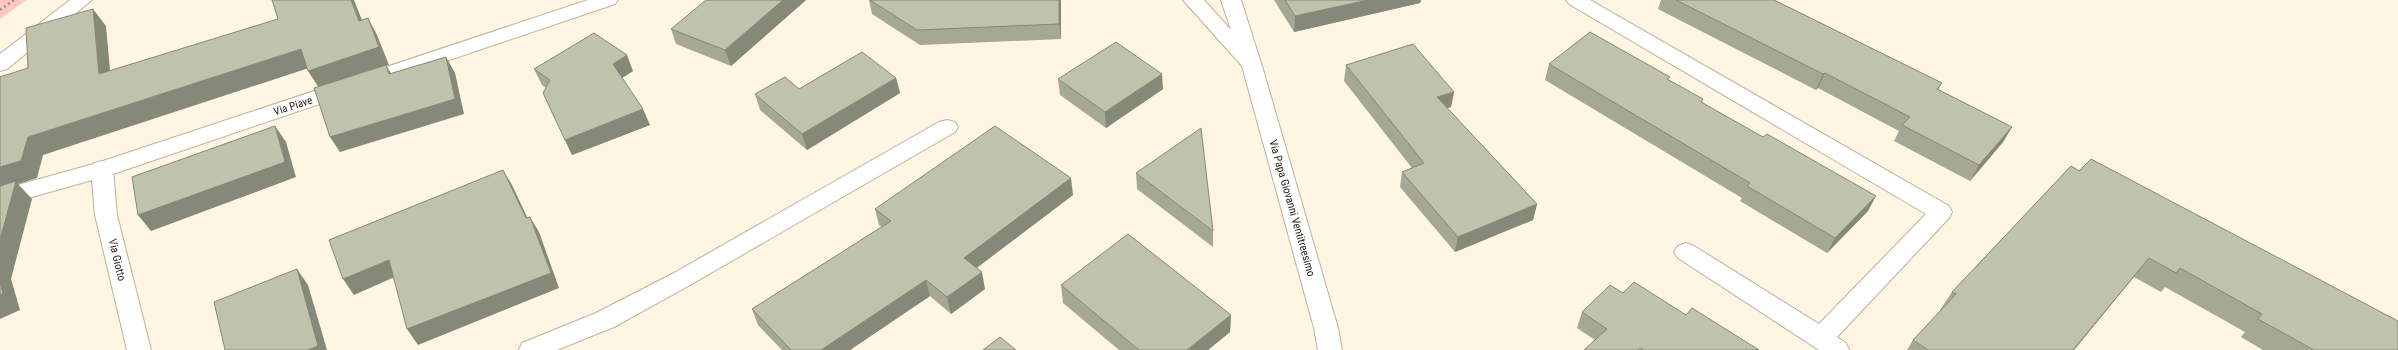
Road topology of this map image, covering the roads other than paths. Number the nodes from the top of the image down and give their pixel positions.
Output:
1 (82, 0) edge
2 (608, 0) edge
3 (1192, 0) edge
4 (1231, 0) edge
5 (1576, 0) edge
6 (0, 64) edge
7 (1252, 66) junction
8 (947, 127) dead end
9 (102, 169) junction
10 (0, 198) edge
11 (1686, 252) dead end
12 (1829, 344) edge
13 (139, 350) edge
14 (531, 350) edge
15 (1330, 350) edge

1 - 6 street
2 - 9 street, Via Piave
3 - 7 street, Via Papa Giovanni Ventitreesimo
4 - 7 street, Via Papa Giovanni Ventitreesimo
5 - 12 street
7 - 15 street, Via Papa Giovanni Ventitreesimo
8 - 14 street
9 - 10 street, Via Piave
9 - 13 street, Via Giotto
11 - 12 street

